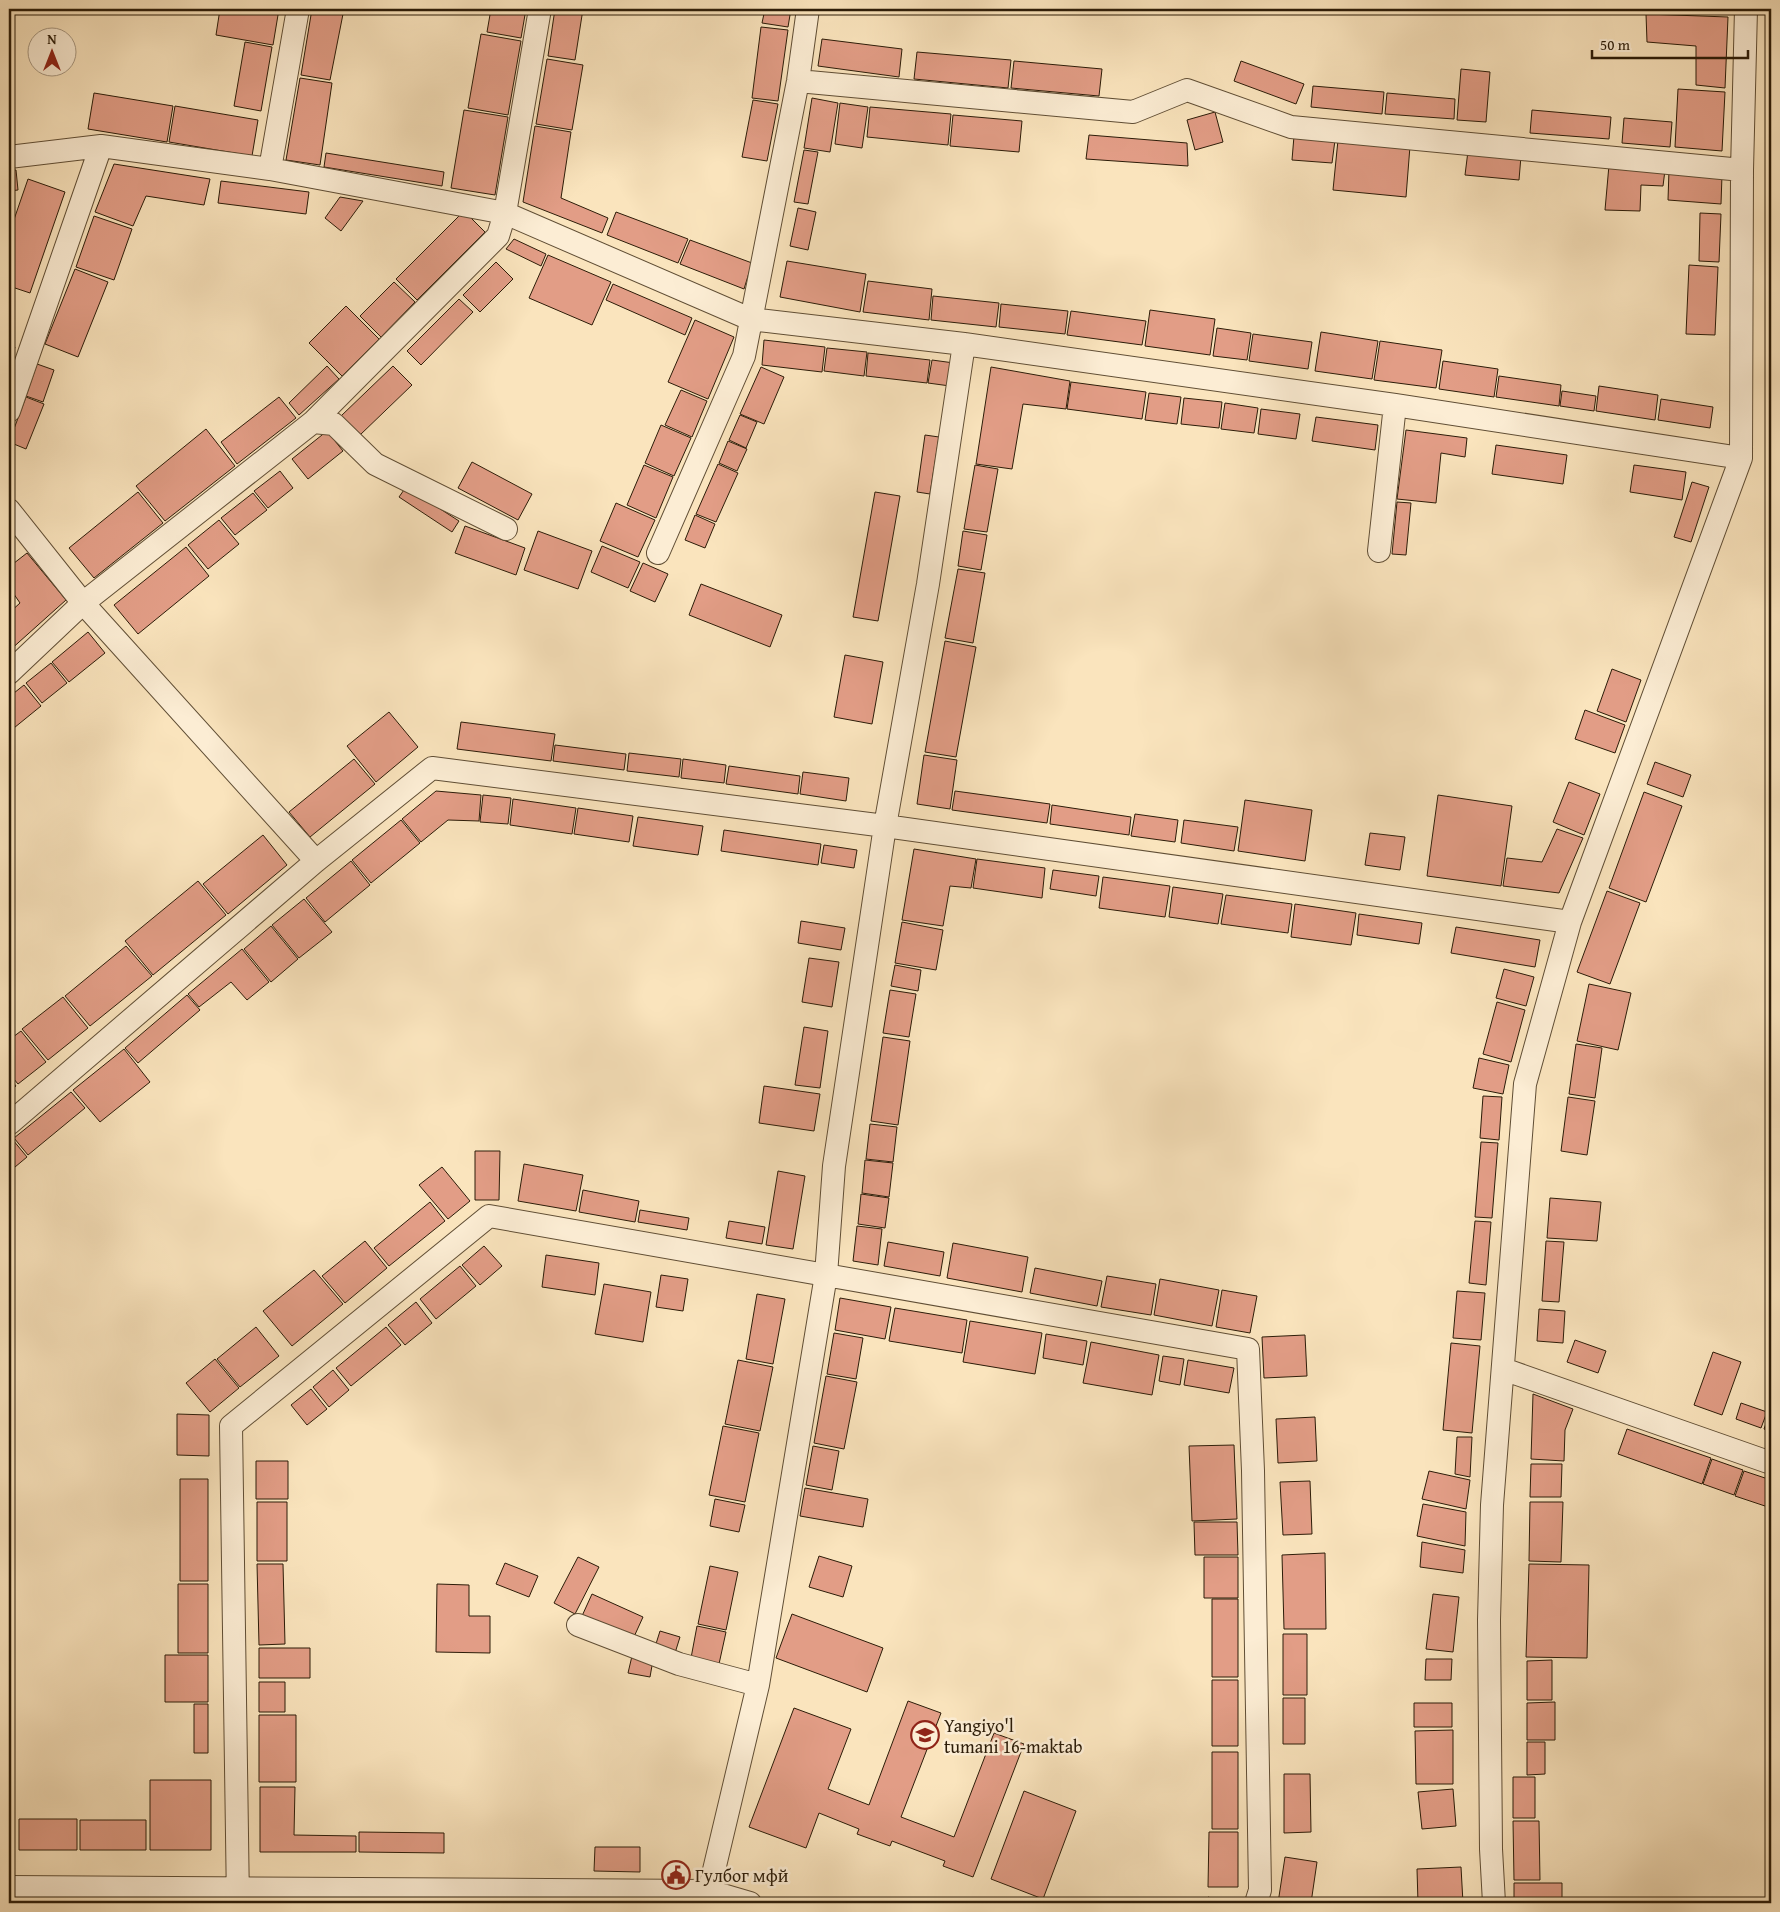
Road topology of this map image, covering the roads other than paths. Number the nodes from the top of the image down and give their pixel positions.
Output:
1 (298, 9) edge
2 (540, 9) edge
3 (808, 9) edge
4 (1746, 9) edge
5 (798, 81) junction
6 (101, 146) junction
7 (9, 157) edge
8 (270, 169) junction
9 (1742, 170) junction
10 (505, 213) junction
11 (750, 319) junction
12 (964, 344) junction
13 (1395, 404) junction
14 (9, 411) edge
15 (313, 422) junction
16 (1741, 458) junction
17 (9, 510) edge
18 (506, 529) dead end
19 (1379, 551) dead end
20 (658, 553) dead end
21 (83, 602) junction
22 (9, 673) edge
23 (885, 826) junction
24 (316, 861) junction
25 (1570, 922) junction
26 (9, 1124) edge
27 (826, 1275) junction
28 (1503, 1369) junction
29 (1771, 1463) edge
30 (578, 1625) dead end
31 (758, 1685) junction
32 (9, 1887) edge
33 (709, 1891) junction
34 (238, 1896) edge
35 (750, 1903) edge
36 (1256, 1903) edge
37 (1494, 1903) edge

1 - 8 street
2 - 10 street
3 - 5 street
4 - 9 street
5 - 9 street
5 - 11 street
6 - 7 street
6 - 8 street
6 - 14 street
8 - 10 street
9 - 16 street
10 - 11 street
10 - 15 street
11 - 12 street
11 - 20 street
12 - 13 street
12 - 23 street
13 - 16 street
13 - 19 street
15 - 18 street
15 - 21 street
16 - 25 street
17 - 21 street
21 - 22 street
21 - 24 street
23 - 24 street
23 - 25 street
23 - 27 street
24 - 26 street
25 - 28 street
27 - 31 street
27 - 34 street
27 - 36 street
28 - 29 street
28 - 37 street
30 - 31 street
31 - 33 street
32 - 34 street
33 - 34 street
33 - 35 street

